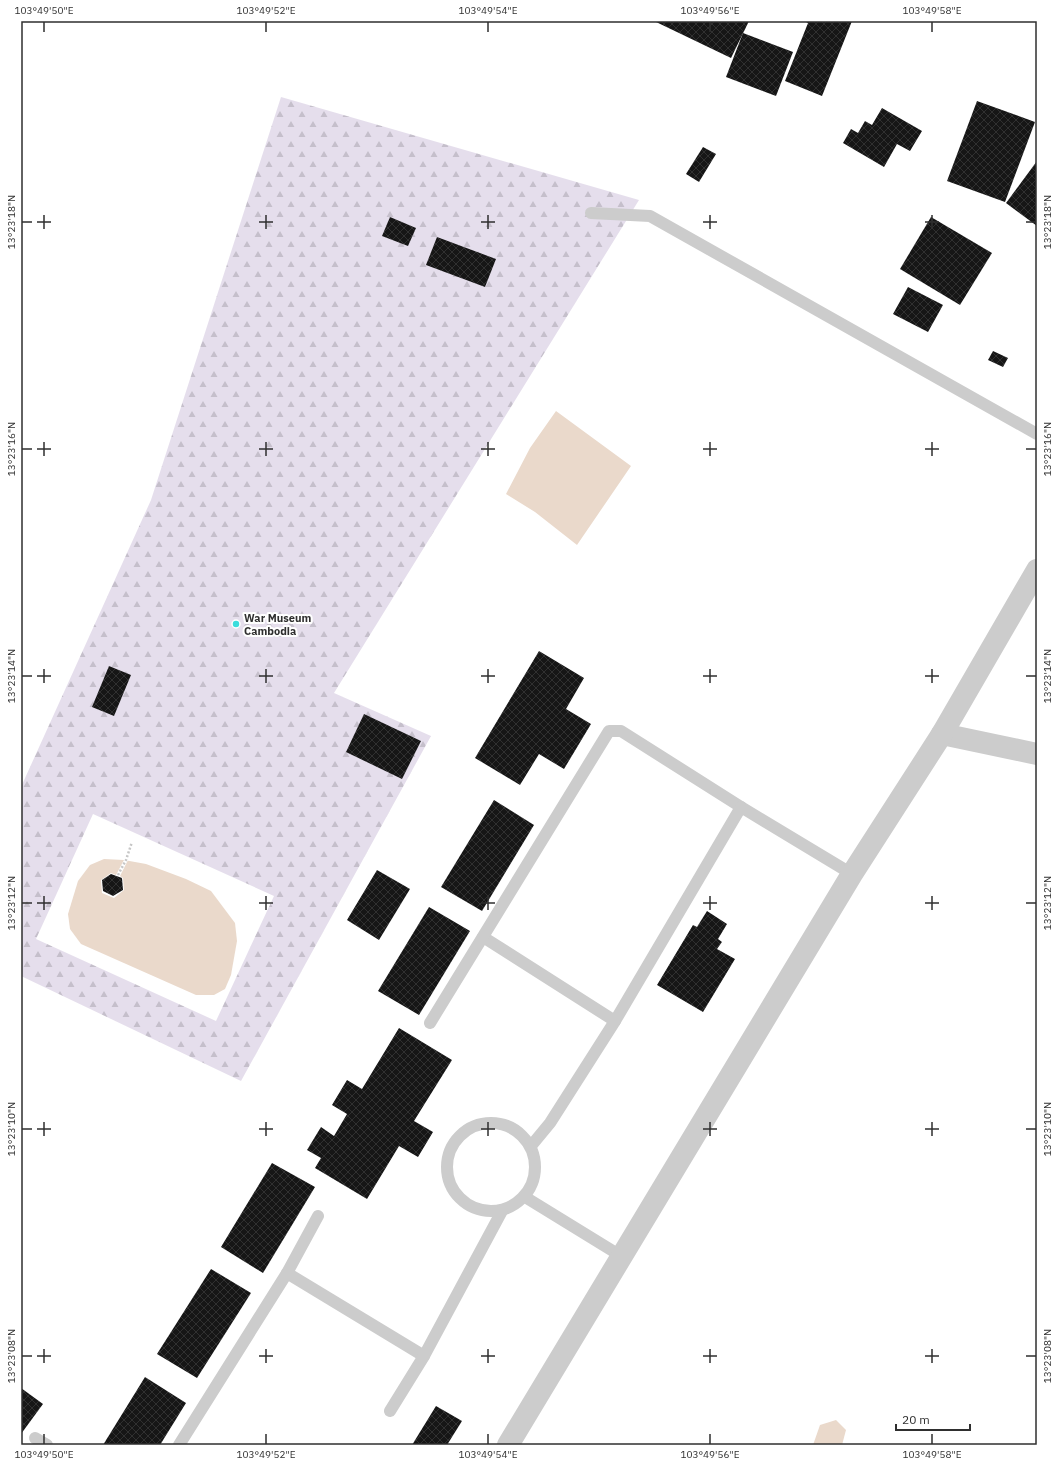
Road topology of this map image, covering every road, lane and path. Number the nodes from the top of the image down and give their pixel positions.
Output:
1 (591, 213) dead end
2 (1037, 434) edge
3 (1037, 570) edge
4 (942, 734) junction
5 (1037, 754) edge
6 (741, 807) junction
7 (132, 842) dead end
8 (852, 874) junction
9 (118, 875) dead end
10 (483, 937) junction
11 (616, 1021) junction
12 (430, 1023) dead end
13 (531, 1146) junction
14 (525, 1197) junction
15 (502, 1211) junction
16 (318, 1216) dead end
17 (622, 1256) junction
18 (287, 1273) junction
19 (424, 1356) junction
20 (390, 1411) dead end
21 (35, 1438) dead end
22 (47, 1445) edge
23 (179, 1445) edge
24 (508, 1445) edge

1 - 2 lane
3 - 4 street
4 - 5 street
4 - 8 street
6 - 8 lane
6 - 10 lane
6 - 11 lane
7 - 9 path
8 - 17 street
10 - 11 lane
10 - 12 lane
11 - 13 lane
13 - 14 lane
13 - 15 lane
14 - 15 lane
14 - 17 lane
15 - 19 lane
16 - 18 lane
17 - 24 street
18 - 19 lane
18 - 23 lane
19 - 20 lane
21 - 22 lane

